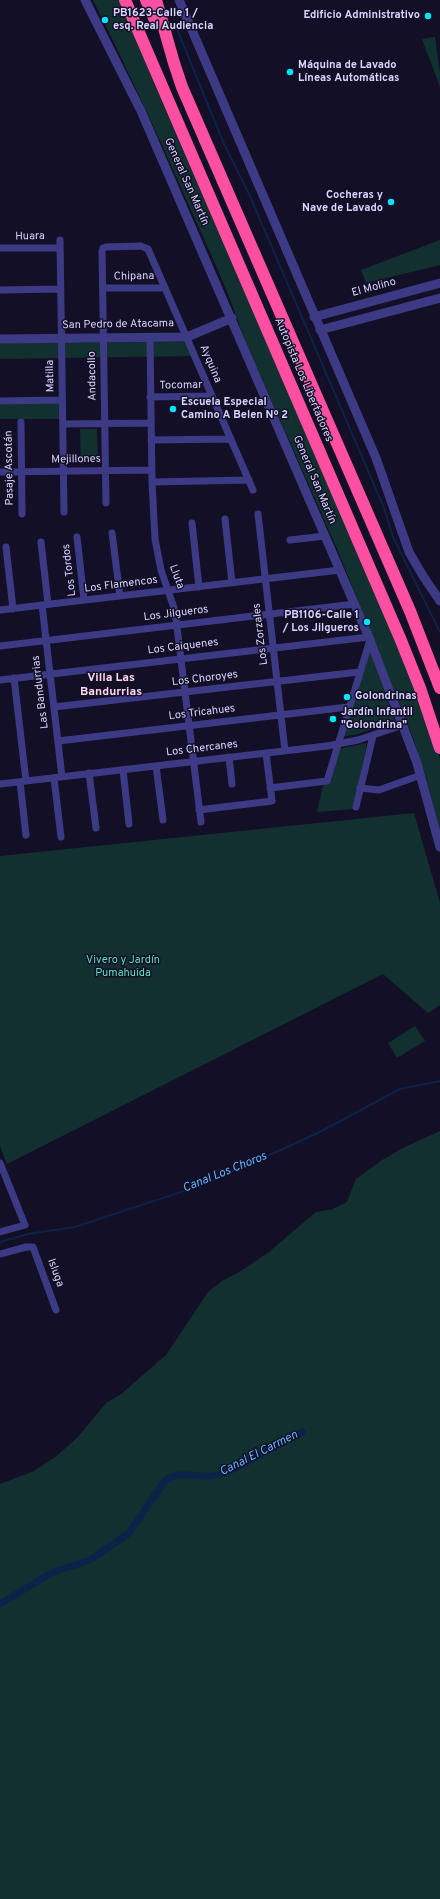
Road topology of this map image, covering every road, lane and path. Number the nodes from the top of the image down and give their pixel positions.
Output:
1 (85, 0) edge
2 (125, 0) edge
3 (128, 0) edge
4 (146, 0) edge
5 (156, 0) edge
6 (179, 0) edge
7 (136, 25) junction
8 (174, 63) junction
9 (60, 244) joint
10 (0, 248) edge
11 (103, 248) joint
12 (440, 283) edge
13 (103, 288) junction
14 (165, 288) junction
15 (60, 289) junction
16 (0, 290) edge
17 (440, 298) edge
18 (378, 299) junction
19 (376, 314) junction
20 (314, 317) junction
21 (232, 318) junction
22 (320, 330) junction
23 (150, 337) junction
24 (187, 337) junction
25 (0, 338) edge
26 (61, 338) junction
27 (103, 338) junction
28 (212, 396) junction
29 (150, 397) junction
30 (62, 400) junction
31 (0, 401) edge
32 (21, 422) dead end
33 (151, 423) junction
34 (63, 424) junction
35 (104, 424) junction
36 (231, 439) junction
37 (151, 440) junction
38 (152, 470) junction
39 (63, 471) junction
40 (105, 471) junction
41 (0, 472) edge
42 (22, 472) junction
43 (249, 480) junction
44 (152, 482) junction
45 (253, 490) dead end
46 (106, 503) dead end
47 (64, 512) dead end
48 (22, 514) dead end
49 (258, 514) dead end
50 (225, 519) dead end
51 (192, 523) dead end
52 (112, 533) dead end
53 (325, 536) junction
54 (77, 537) dead end
55 (290, 540) dead end
56 (41, 542) dead end
57 (6, 547) dead end
58 (340, 570) junction
59 (265, 579) junction
60 (232, 583) junction
61 (199, 587) junction
62 (169, 590) junction
63 (120, 596) junction
64 (84, 600) junction
65 (440, 601) edge
66 (355, 604) junction
67 (45, 605) junction
68 (12, 609) junction
69 (0, 610) edge
70 (269, 614) junction
71 (177, 625) junction
72 (370, 638) junction
73 (46, 640) junction
74 (0, 646) edge
75 (273, 648) junction
76 (181, 659) junction
77 (359, 672) junction
78 (50, 674) junction
79 (14, 678) junction
80 (0, 680) edge
81 (277, 682) junction
82 (440, 688) edge
83 (185, 692) junction
84 (54, 707) junction
85 (348, 707) junction
86 (281, 715) junction
87 (403, 725) junction
88 (189, 726) junction
89 (372, 736) junction
90 (58, 741) junction
91 (337, 745) junction
92 (440, 748) edge
93 (285, 751) junction
94 (266, 753) junction
95 (228, 757) junction
96 (194, 761) junction
97 (156, 766) junction
98 (123, 770) junction
99 (89, 774) junction
100 (421, 775) junction
101 (58, 777) junction
102 (23, 781) junction
103 (0, 784) edge
104 (232, 784) dead end
105 (270, 788) junction
106 (360, 788) junction
107 (356, 807) dead end
108 (199, 810) junction
109 (163, 820) dead end
110 (201, 822) dead end
111 (129, 824) dead end
112 (96, 828) dead end
113 (26, 835) dead end
114 (61, 837) dead end
115 (440, 847) edge
116 (0, 1163) edge
117 (0, 1232) edge
118 (0, 1254) edge
119 (56, 1310) dead end

1 - 21 street, General San Martín
2 - 7 highway
3 - 7 highway
4 - 8 highway
5 - 8 highway, Autopista Los Libertadores
6 - 20 street
7 - 92 highway, Autopista Los Libertadores
8 - 82 highway, Autopista Los Libertadores
9 - 10 street, Huara
9 - 15 street, Matilla
11 - 13 street, Andacollo
11 - 14 street, Ayquina
12 - 18 street, El Molino
13 - 14 street, Chipana
13 - 27 street, Andacollo
14 - 24 street, Ayquina
15 - 16 street
15 - 26 street, Matilla
17 - 19 street
18 - 19 street
18 - 20 street, El Molino
19 - 22 street
20 - 22 street
21 - 24 street, San Pedro de Atacama
21 - 53 street, General San Martín
22 - 65 street
23 - 24 street, San Pedro de Atacama
23 - 27 street, San Pedro de Atacama
23 - 29 street, Lluta
24 - 28 street, Ayquina
25 - 26 street, San Pedro de Atacama
26 - 27 street, San Pedro de Atacama
26 - 30 street, Matilla
27 - 35 street, Andacollo
28 - 29 street, Tocomar
28 - 36 street, Ayquina
29 - 33 street, Lluta
30 - 31 street
30 - 34 street, Matilla
32 - 42 street, Pasaje Ascotán
33 - 35 street
33 - 37 street, Lluta
34 - 35 street
34 - 39 street, Matilla
35 - 40 street, Andacollo
36 - 37 street
36 - 43 street, Ayquina
37 - 38 street, Lluta
38 - 40 street, Mejillones
38 - 44 street, Lluta
39 - 40 street, Mejillones
39 - 42 street, Mejillones
39 - 47 street, Matilla
40 - 46 street, Andacollo
41 - 42 street, Mejillones
42 - 48 street, Pasaje Ascotán
43 - 44 street
43 - 45 street, Ayquina
44 - 62 street, Lluta
49 - 59 street, Los Zorzales
50 - 60 street
51 - 61 street
52 - 63 street
53 - 55 street
53 - 58 street, General San Martín
54 - 64 street, Los Tordos
56 - 67 street, Las Bandurrias
57 - 68 street
58 - 59 street, Los Flamencos
58 - 66 street, General San Martín
59 - 60 street, Los Flamencos
59 - 70 street, Los Zorzales
60 - 61 street, Los Flamencos
61 - 62 street, Los Flamencos
62 - 63 street, Los Flamencos
62 - 71 street, Lluta
63 - 64 street, Los Flamencos
64 - 67 street, Los Flamencos
66 - 70 street, Los Jilgueros
66 - 72 street, General San Martín
67 - 68 street, Los Flamencos
67 - 73 street, Las Bandurrias
68 - 69 street, Los Flamencos
70 - 71 street, Los Jilgueros
70 - 75 street, Los Zorzales
71 - 73 street, Los Jilgueros
71 - 76 street, Lluta
72 - 75 street, Los Caiquenes
72 - 77 street
72 - 87 street, General San Martín
73 - 74 street, Los Jilgueros
73 - 78 street, Las Bandurrias
75 - 76 street, Los Caiquenes
75 - 81 street, Los Zorzales
76 - 78 street, Los Caiquenes
76 - 83 street, Lluta
77 - 81 street, Los Choroyes
77 - 85 street
78 - 79 street, Los Caiquenes
78 - 84 street, Las Bandurrias
79 - 80 street, Los Caiquenes
79 - 102 street
81 - 83 street, Los Choroyes
81 - 86 street, Los Zorzales
83 - 84 street, Los Choroyes
83 - 88 street, Lluta
84 - 90 street, Las Bandurrias
85 - 86 street, Los Tricahues
85 - 91 street
86 - 88 street, Los Tricahues
86 - 93 street, Los Zorzales
87 - 89 street, Los Chercanes
87 - 100 street, General San Martín
88 - 90 street, Los Tricahues
88 - 96 street, Lluta
89 - 91 street, Los Chercanes
89 - 106 street
90 - 101 street, Las Bandurrias
91 - 93 street, Los Chercanes
91 - 105 street
93 - 94 street, Los Chercanes
94 - 95 street, Los Chercanes
94 - 105 street
95 - 96 street, Los Chercanes
95 - 104 street
96 - 97 street, Los Chercanes
96 - 108 street, Lluta
97 - 98 street, Los Chercanes
97 - 109 street
98 - 99 street, Los Chercanes
98 - 111 street
99 - 101 street, Los Chercanes
99 - 112 street
100 - 106 street
100 - 115 street, General San Martín
101 - 102 street, Los Chercanes
101 - 114 street, Las Bandurrias
102 - 103 street, Los Chercanes
102 - 113 street
105 - 108 street
106 - 107 street
108 - 110 street, Lluta
116 - 117 street
118 - 119 street, Isluga

